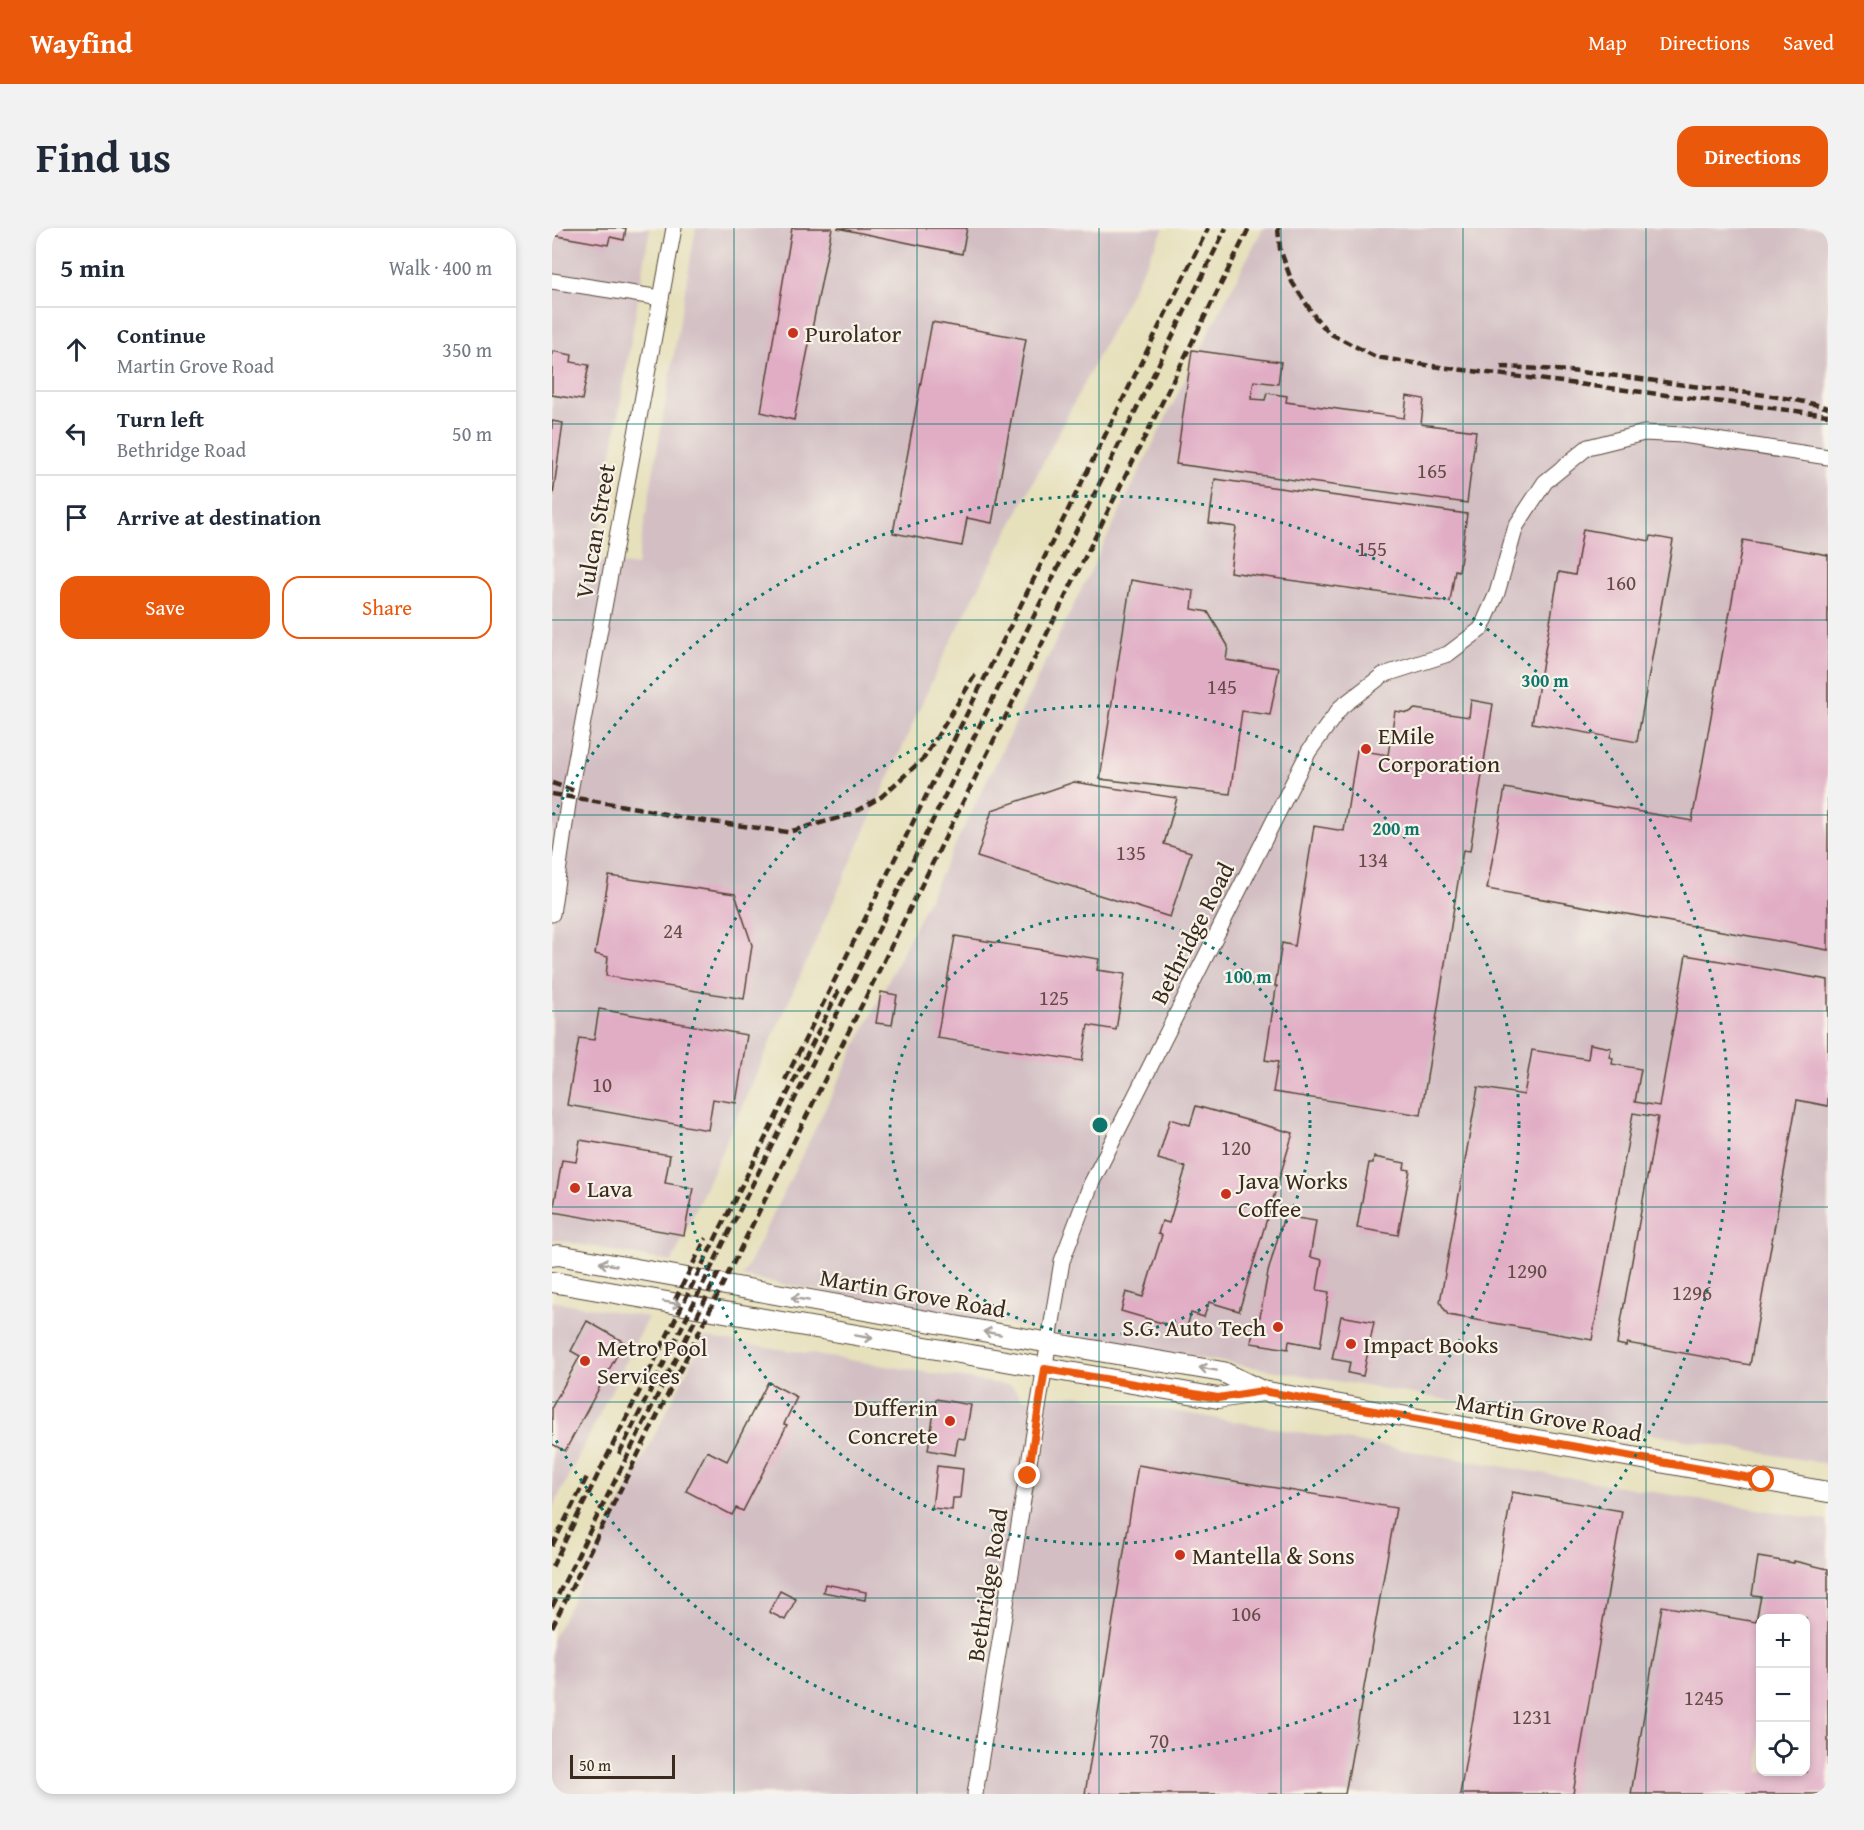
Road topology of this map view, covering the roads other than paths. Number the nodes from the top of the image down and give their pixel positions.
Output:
1 (674, 228) edge
2 (552, 281) edge
3 (662, 298) junction
4 (1828, 457) edge
5 (552, 914) edge
6 (552, 1256) edge
7 (552, 1282) edge
8 (1049, 1343) junction
9 (1045, 1369) junction
10 (1262, 1391) junction
11 (1828, 1492) edge
12 (975, 1794) edge

1 - 3 street, Vulcan Street
2 - 3 street
3 - 5 street, Vulcan Street
4 - 8 street, Bethridge Road
8 -> 6 main road, Martin Grove Road
7 -> 9 main road, Martin Grove Road
8 - 9 street, Bethridge Road
10 -> 8 main road, Martin Grove Road
9 - 10 main road, Martin Grove Road
9 - 12 street, Bethridge Road
10 - 11 main road, Martin Grove Road

